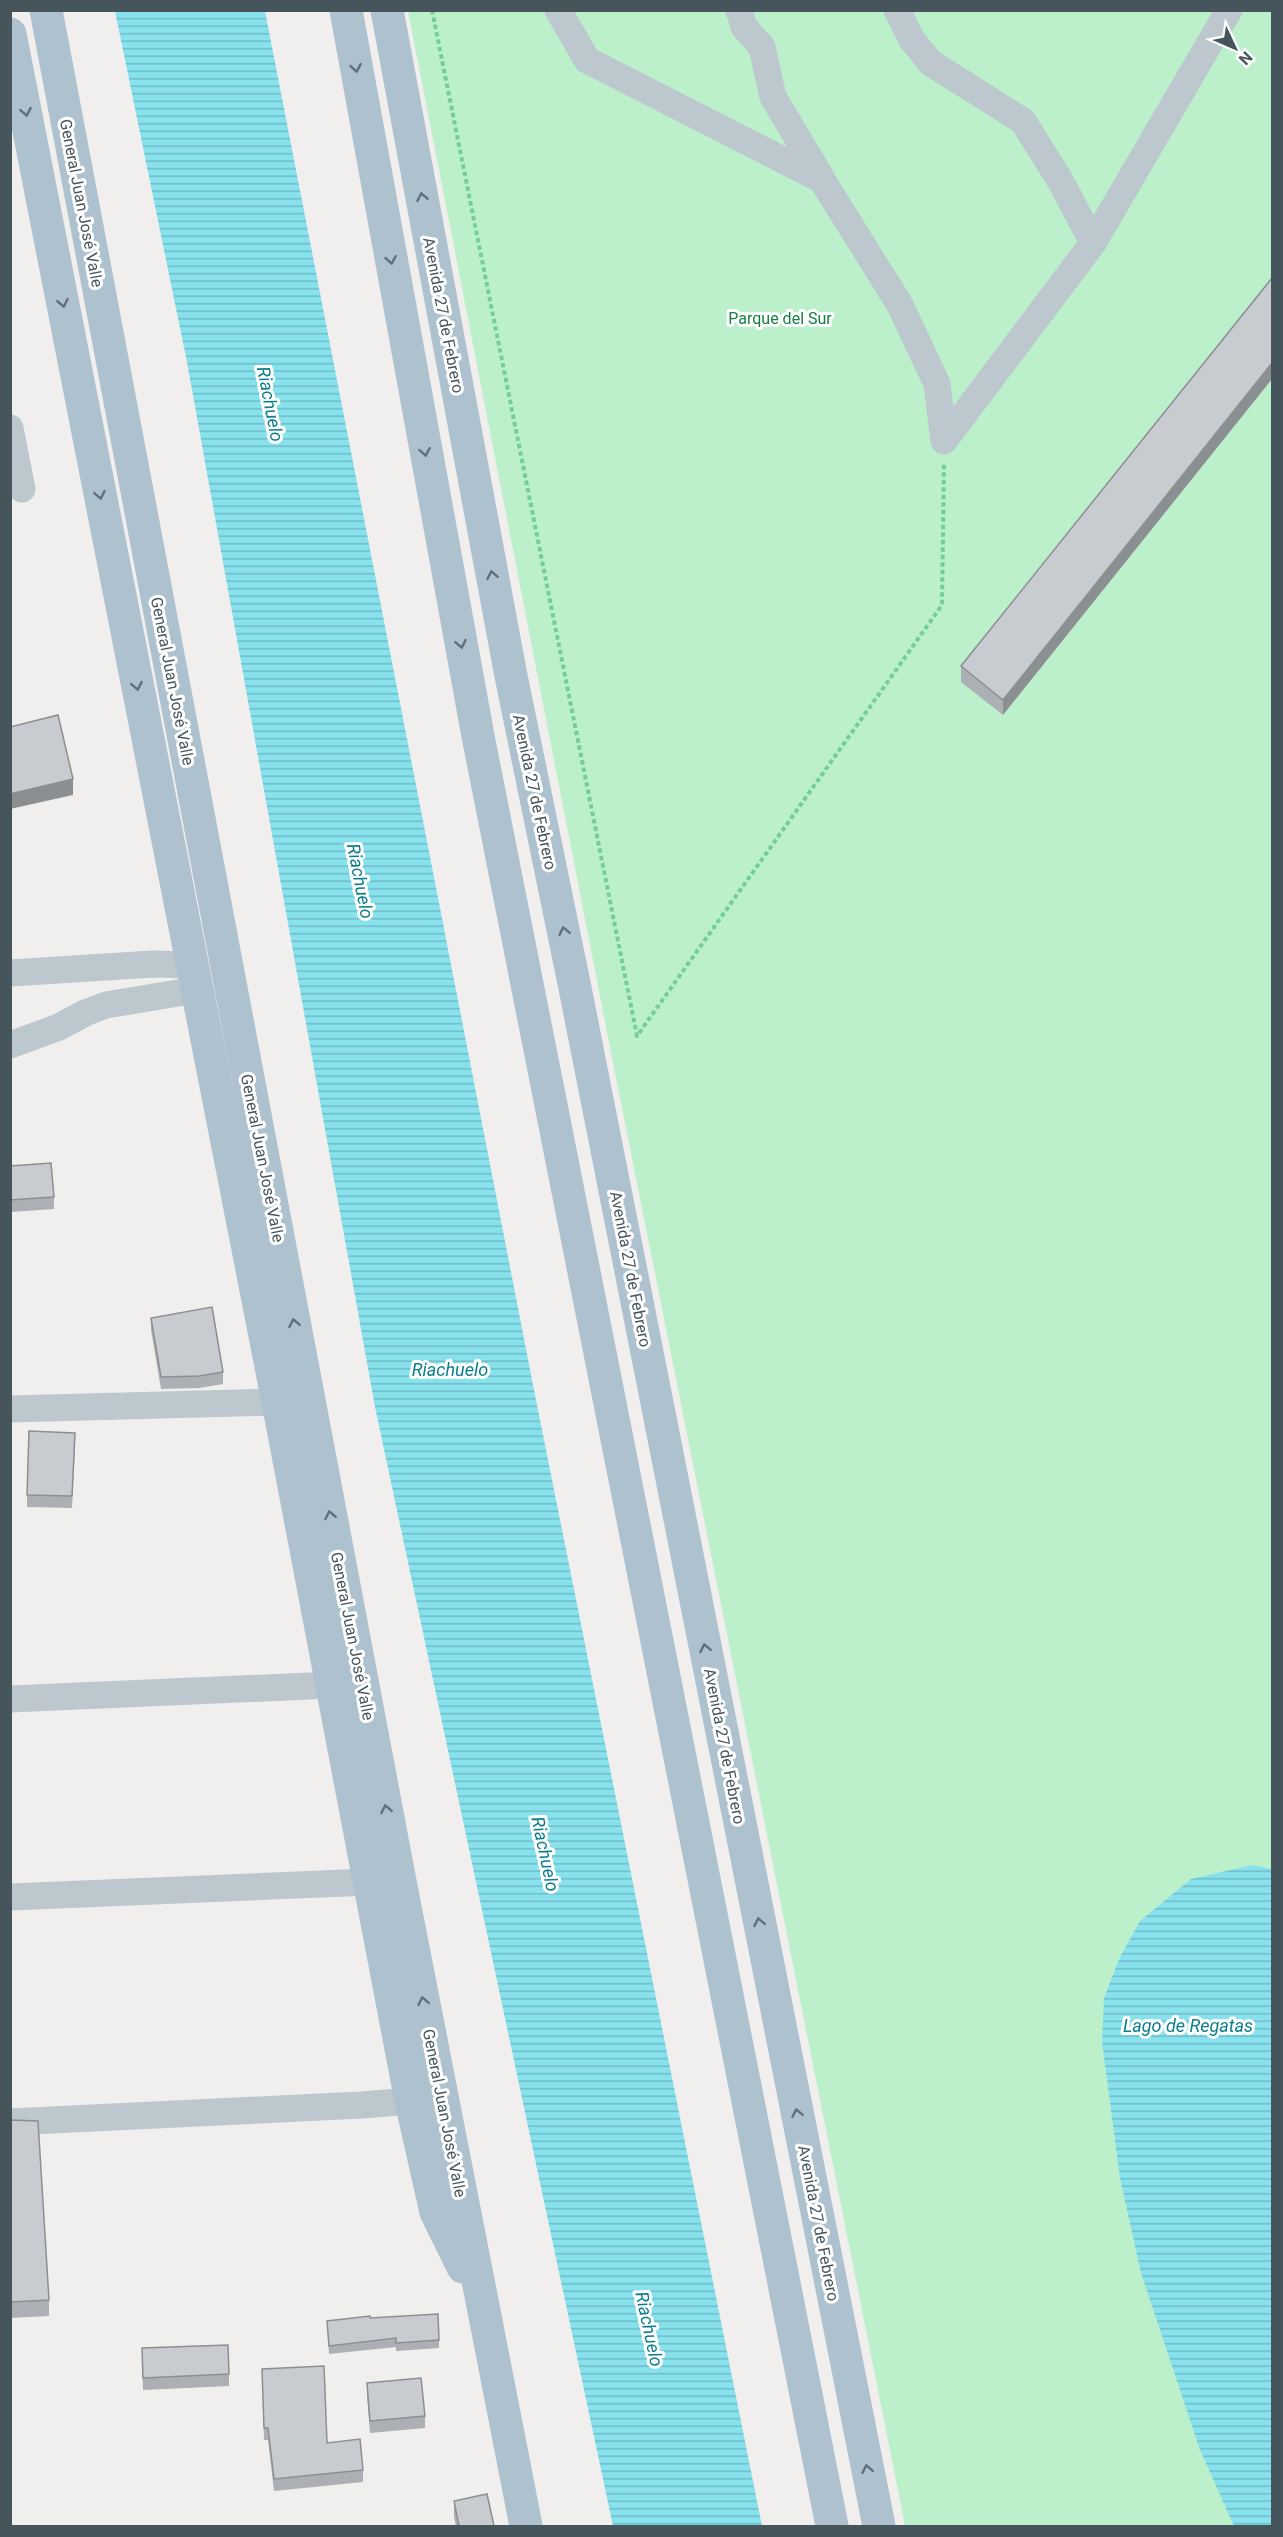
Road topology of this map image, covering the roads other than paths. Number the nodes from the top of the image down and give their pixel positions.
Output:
1 (46, 10) edge
2 (346, 10) edge
3 (387, 10) edge
4 (558, 10) edge
5 (740, 10) edge
6 (897, 10) edge
7 (1229, 10) edge
8 (10, 34) edge
9 (822, 180) junction
10 (1093, 243) junction
11 (10, 428) edge
12 (22, 489) dead end
13 (10, 973) edge
14 (194, 978) junction
15 (10, 1045) edge
16 (278, 1402) junction
17 (10, 1410) edge
18 (332, 1685) junction
19 (10, 1699) edge
20 (385, 1879) junction
21 (10, 1898) edge
22 (426, 2097) junction
23 (10, 2122) edge
24 (526, 2526) edge
25 (832, 2526) edge
26 (879, 2526) edge

20 -> 1 main road, General Juan José Valle
2 -> 25 main road
26 -> 3 main road, Avenida 27 de Febrero
4 - 9 street
5 - 9 street
6 - 10 street
7 - 10 street
8 -> 14 main road, General Juan José Valle
9 - 10 street
11 - 12 street
13 - 14 street
14 - 15 street
14 - 16 main road, General Juan José Valle
16 - 17 street
16 - 18 main road, General Juan José Valle
18 - 19 street
18 - 20 main road, General Juan José Valle
20 - 21 street
20 - 22 main road, General Juan José Valle
22 - 23 street
22 - 24 main road, General Juan José Valle

